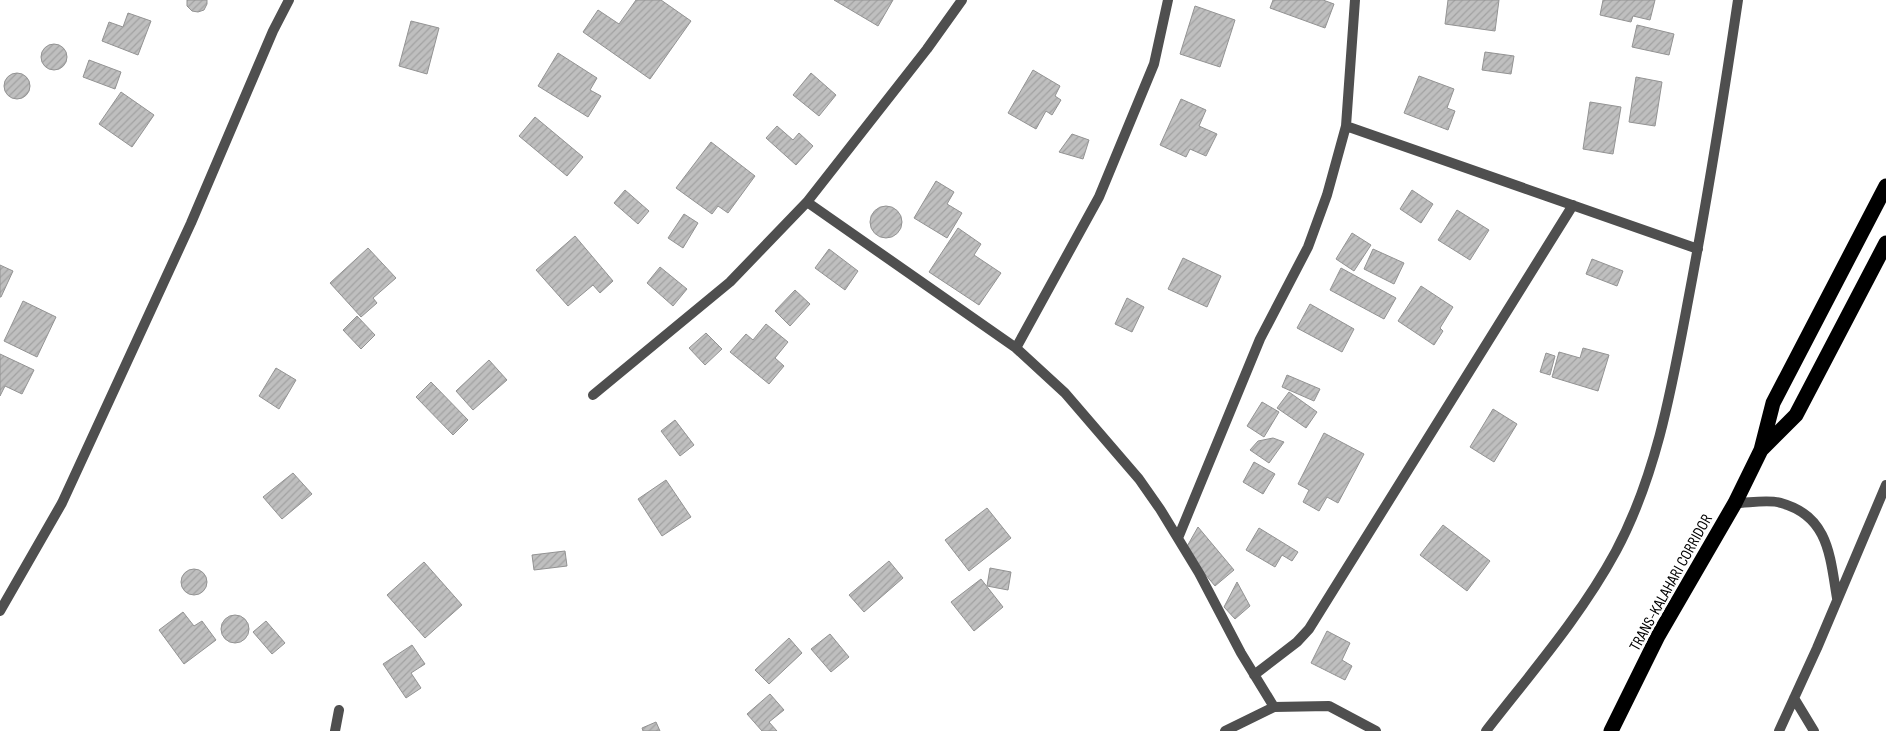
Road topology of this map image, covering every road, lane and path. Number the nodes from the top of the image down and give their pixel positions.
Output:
1 (288, 0) edge
2 (962, 0) edge
3 (1168, 0) edge
4 (1355, 0) edge
5 (1738, 0) edge
6 (1346, 126) junction
7 (1886, 186) edge
8 (807, 202) junction
9 (1573, 205) junction
10 (1886, 243) edge
11 (1698, 248) junction
12 (1016, 348) junction
13 (593, 394) dead end
14 (1761, 450) junction
15 (1886, 485) edge
16 (1735, 503) junction
17 (1178, 538) junction
18 (1837, 598) junction
19 (0, 611) edge
20 (1254, 675) junction
21 (1794, 698) junction
22 (1274, 707) junction
23 (339, 710) dead end
24 (335, 731) edge
25 (1226, 731) edge
26 (1376, 731) edge
27 (1486, 731) edge
28 (1611, 731) edge
29 (1779, 731) edge
30 (1814, 731) edge

1 - 19 street
2 - 8 street
3 - 12 street
4 - 6 street
5 - 11 street
6 - 9 street
6 - 17 street
7 - 14 highway, TRANS-KALAHARI CORRIDOR
8 - 12 street
8 - 13 street
9 - 11 street
9 - 20 street
10 - 14 highway, TRANS-KALAHARI CORRIDOR
11 - 27 street
12 - 17 street
14 - 16 highway, TRANS-KALAHARI CORRIDOR
15 - 18 street
16 - 18 street
16 - 28 highway, TRANS-KALAHARI CORRIDOR
17 - 20 street
18 - 21 street
20 - 22 street
21 - 29 street
21 - 30 street
22 - 25 street
22 - 26 street
23 - 24 street

